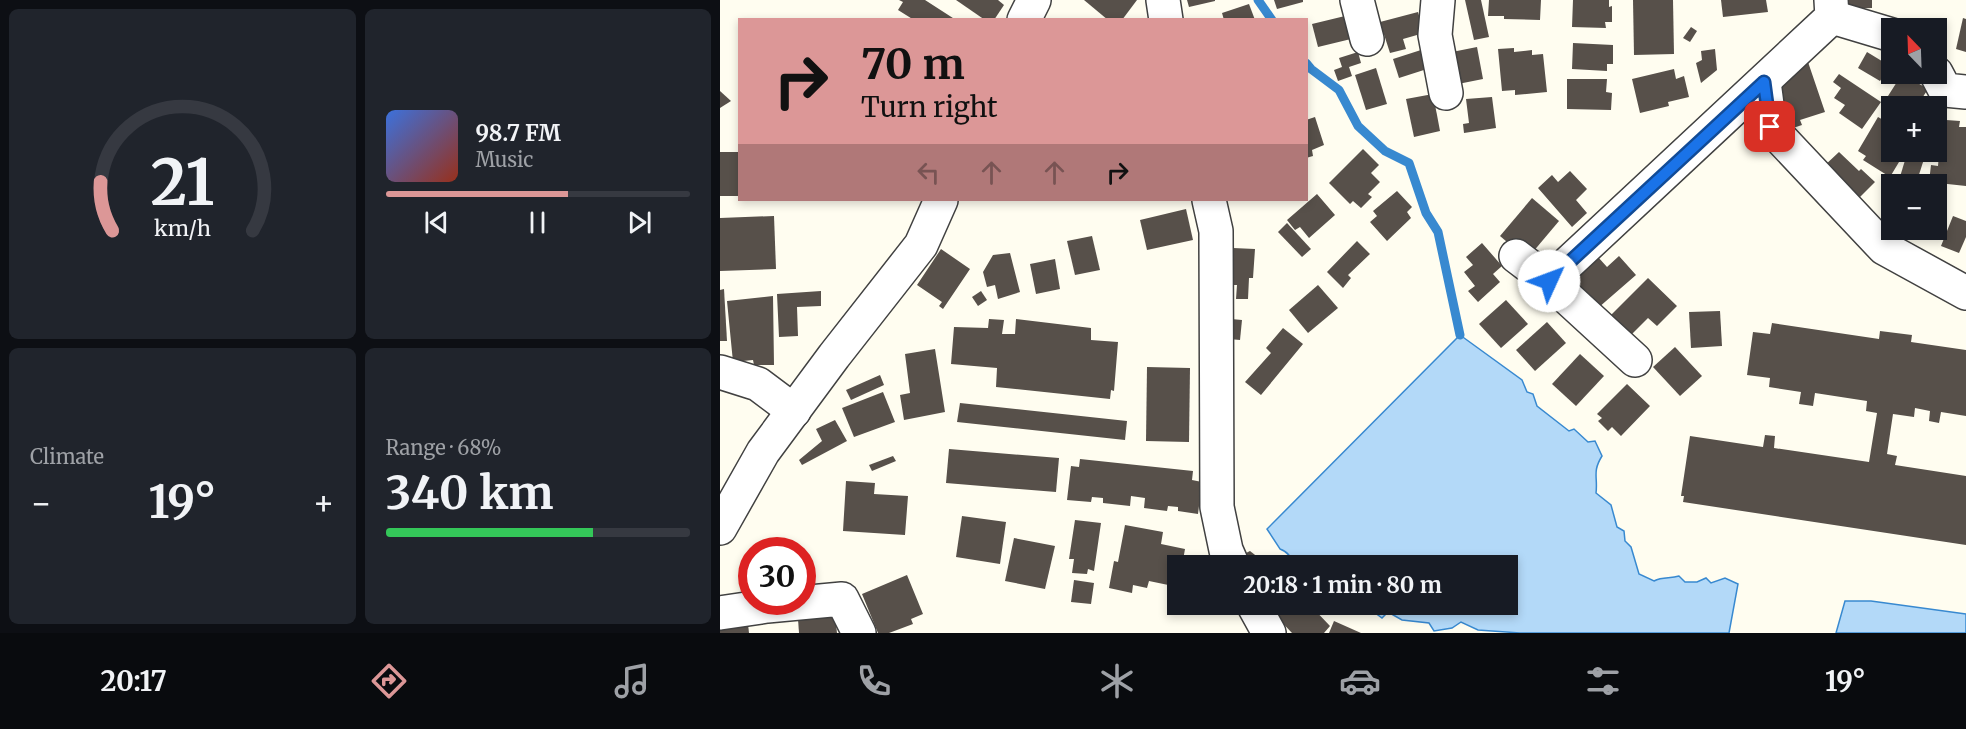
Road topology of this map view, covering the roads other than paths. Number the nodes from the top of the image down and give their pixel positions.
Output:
1 (1034, 0) edge
2 (1163, 0) edge
3 (1357, 0) edge
4 (1438, 0) edge
5 (1832, 8) edge
6 (1025, 18) edge
7 (1166, 18) edge
8 (1881, 30) edge
9 (1367, 39) dead end
10 (1764, 82) junction
11 (1942, 84) edge
12 (1966, 92) edge
13 (1446, 93) dead end
14 (941, 201) edge
15 (1209, 201) edge
16 (1516, 256) dead end
17 (1549, 281) junction
18 (1966, 293) edge
19 (1635, 360) dead end
20 (720, 372) edge
21 (794, 411) junction
22 (720, 528) edge
23 (1228, 555) edge
24 (720, 614) edge
25 (1259, 615) edge
26 (769, 620) edge
27 (859, 633) edge
28 (1269, 633) edge

1 - 6 street
2 - 7 street
3 - 9 street
4 - 13 street
5 - 8 street
5 - 10 street
10 - 17 street
10 - 18 street
11 - 12 street
14 - 21 street
15 - 23 street
16 - 17 street
17 - 19 street
20 - 21 street
21 - 22 street
24 - 26 street
25 - 28 street
26 - 27 street

